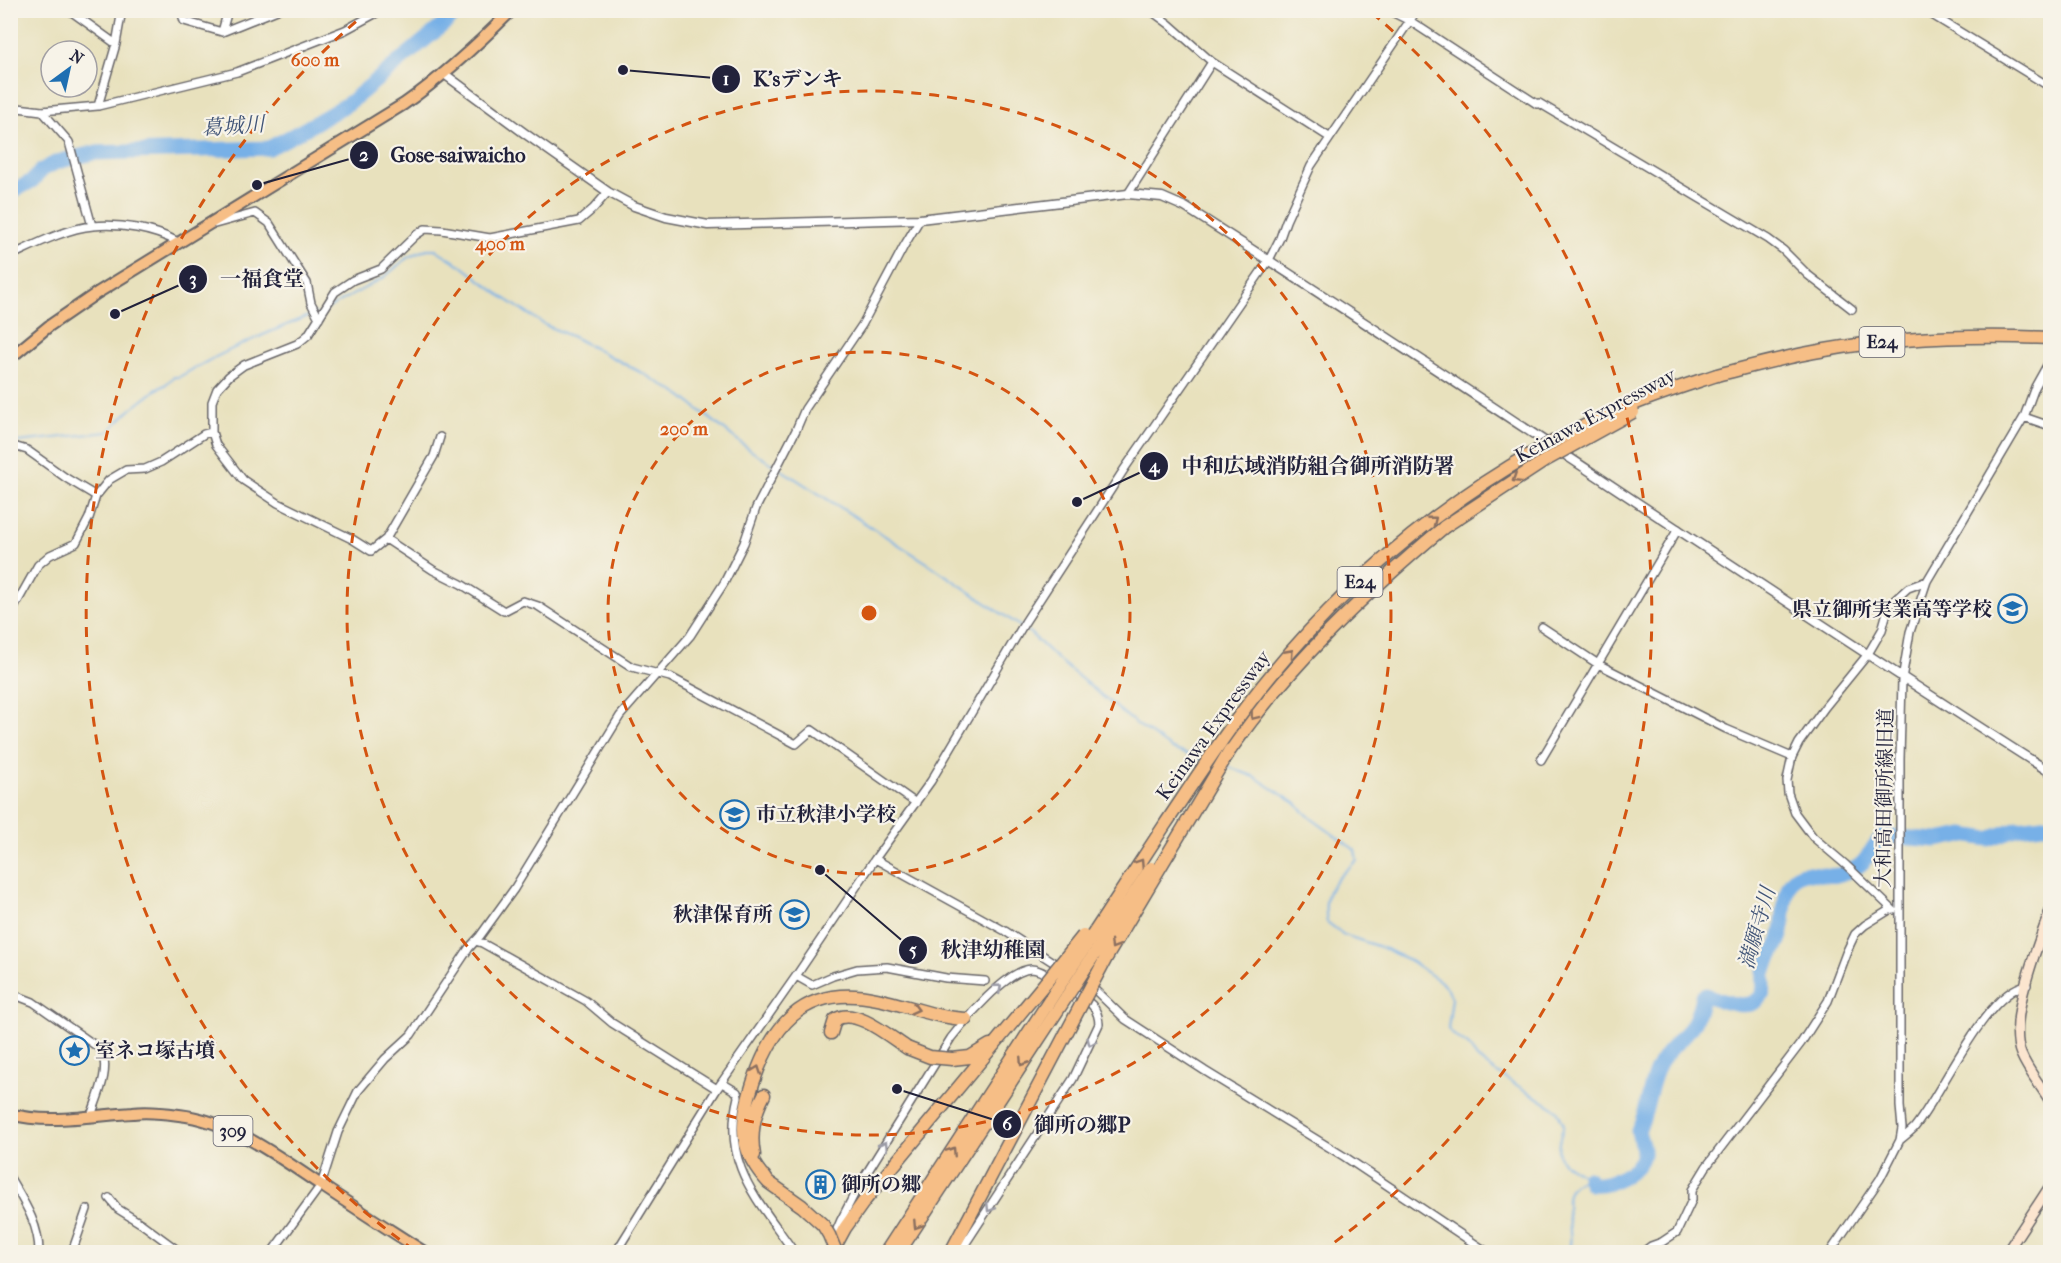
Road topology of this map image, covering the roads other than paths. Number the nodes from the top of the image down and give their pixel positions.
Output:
1 (69, 10) edge
2 (122, 10) edge
3 (183, 10) edge
4 (228, 10) edge
5 (277, 10) edge
6 (382, 10) edge
7 (512, 10) edge
8 (1150, 10) edge
9 (1388, 10) edge
10 (1417, 10) edge
11 (1924, 10) edge
12 (1410, 21) junction
13 (222, 32) junction
14 (116, 44) junction
15 (1212, 62) junction
16 (443, 73) junction
17 (2050, 87) edge
18 (98, 106) junction
19 (10, 108) edge
20 (42, 111) junction
21 (1329, 137) junction
22 (608, 192) junction
23 (1128, 194) junction
24 (920, 219) junction
25 (92, 226) junction
26 (201, 228) junction
27 (178, 242) junction
28 (10, 256) edge
29 (1269, 260) junction
30 (1852, 309) dead end
31 (319, 317) junction
32 (2050, 338) edge
33 (10, 358) edge
34 (2050, 360) edge
35 (1717, 375) junction
36 (2024, 417) junction
37 (2050, 426) edge
38 (212, 432) junction
39 (441, 437) dead end
40 (10, 445) edge
41 (96, 496) junction
42 (1678, 529) junction
43 (387, 539) junction
44 (1927, 581) junction
45 (10, 615) edge
46 (1542, 627) dead end
47 (1868, 654) junction
48 (1598, 664) junction
49 (657, 674) junction
50 (1902, 679) junction
51 (1230, 750) junction
52 (1792, 757) junction
53 (1541, 760) dead end
54 (2050, 772) edge
55 (916, 803) junction
56 (875, 859) junction
57 (1891, 909) junction
58 (2050, 911) edge
59 (1900, 914) junction
60 (475, 941) junction
61 (796, 976) junction
62 (985, 981) dead end
63 (2026, 985) junction
64 (1057, 989) junction
65 (10, 993) edge
66 (878, 999) junction
67 (966, 1019) junction
68 (1002, 1035) junction
69 (719, 1086) junction
70 (764, 1095) dead end
71 (2050, 1101) edge
72 (10, 1114) edge
73 (91, 1116) junction
74 (1900, 1140) junction
75 (10, 1178) edge
76 (768, 1182) junction
77 (321, 1185) junction
78 (2050, 1186) edge
79 (109, 1198) dead end
80 (87, 1209) dead end
81 (39, 1252) edge
82 (72, 1252) edge
83 (180, 1252) edge
84 (272, 1252) edge
85 (424, 1252) edge
86 (616, 1252) edge
87 (794, 1252) edge
88 (832, 1252) edge
89 (886, 1252) edge
90 (899, 1252) edge
91 (951, 1252) edge
92 (960, 1252) edge
93 (1487, 1252) edge
94 (1643, 1252) edge
95 (1830, 1252) edge
96 (2007, 1252) edge

1 - 14 street
2 - 14 street
3 - 13 street
4 - 13 street
5 - 13 street
6 - 18 street
7 - 16 highway
8 - 15 street
9 - 12 street
10 - 12 street
11 - 17 street
12 - 21 street
12 - 30 street
14 - 18 street
15 - 21 street
15 - 23 street
16 - 22 street
16 - 26 highway
18 - 20 street
19 - 20 street
20 - 25 street
21 - 29 street
22 - 24 street
22 - 31 street
23 - 24 street
23 - 29 street
24 - 49 street
25 - 27 street
25 - 28 street
26 - 27 highway
26 - 31 street
27 - 33 highway
29 - 42 street
29 - 55 street
31 - 38 street
32 - 35 highway, Keinawa Expressway / E24
34 - 36 street, 大和高田御所線旧道
35 -> 51 highway, Keinawa Expressway / E24, bridge
64 -> 35 highway, Keinawa Expressway / E24, bridge
36 - 37 street
36 - 44 street, 大和高田御所線旧道
38 - 41 street
38 - 43 street
39 - 43 street
40 - 41 street
41 - 45 street
42 - 47 street
42 - 48 street
43 - 49 street
44 - 47 street
44 - 50 street, 大和高田御所線旧道
46 - 48 street
47 - 50 street
47 - 52 street
48 - 52 street
48 - 53 street
49 - 55 street
49 - 60 street
50 - 54 street
50 - 59 street, 大和高田御所線旧道
51 - 64 highway, Keinawa Expressway / E24, bridge
51 -> 91 highway, bridge
52 - 57 street
55 - 56 street
56 - 61 street
56 - 93 street
57 - 59 street
57 - 94 street
58 - 63 main road
59 - 74 street, 大和高田御所線旧道
60 - 69 street
60 - 77 street
61 - 62 street
61 - 69 street
63 - 71 main road
63 - 74 street
64 - 68 highway
89 -> 64 highway, Keinawa Expressway / E24
64 -> 90 highway, Keinawa Expressway / E24
65 - 73 street
66 -> 67 highway
66 - 68 highway, bridge
76 -> 66 highway
88 -> 67 street
67 -> 92 street
68 - 88 highway
69 - 86 street
69 - 87 street
70 - 76 highway
72 - 73 highway, 309
73 - 77 highway, 309
74 - 95 street, 大和高田御所線旧道
75 - 81 street
76 - 88 highway, bridge
77 - 84 street
77 - 85 highway, 309
78 - 96 main road
79 - 83 street
80 - 82 street

